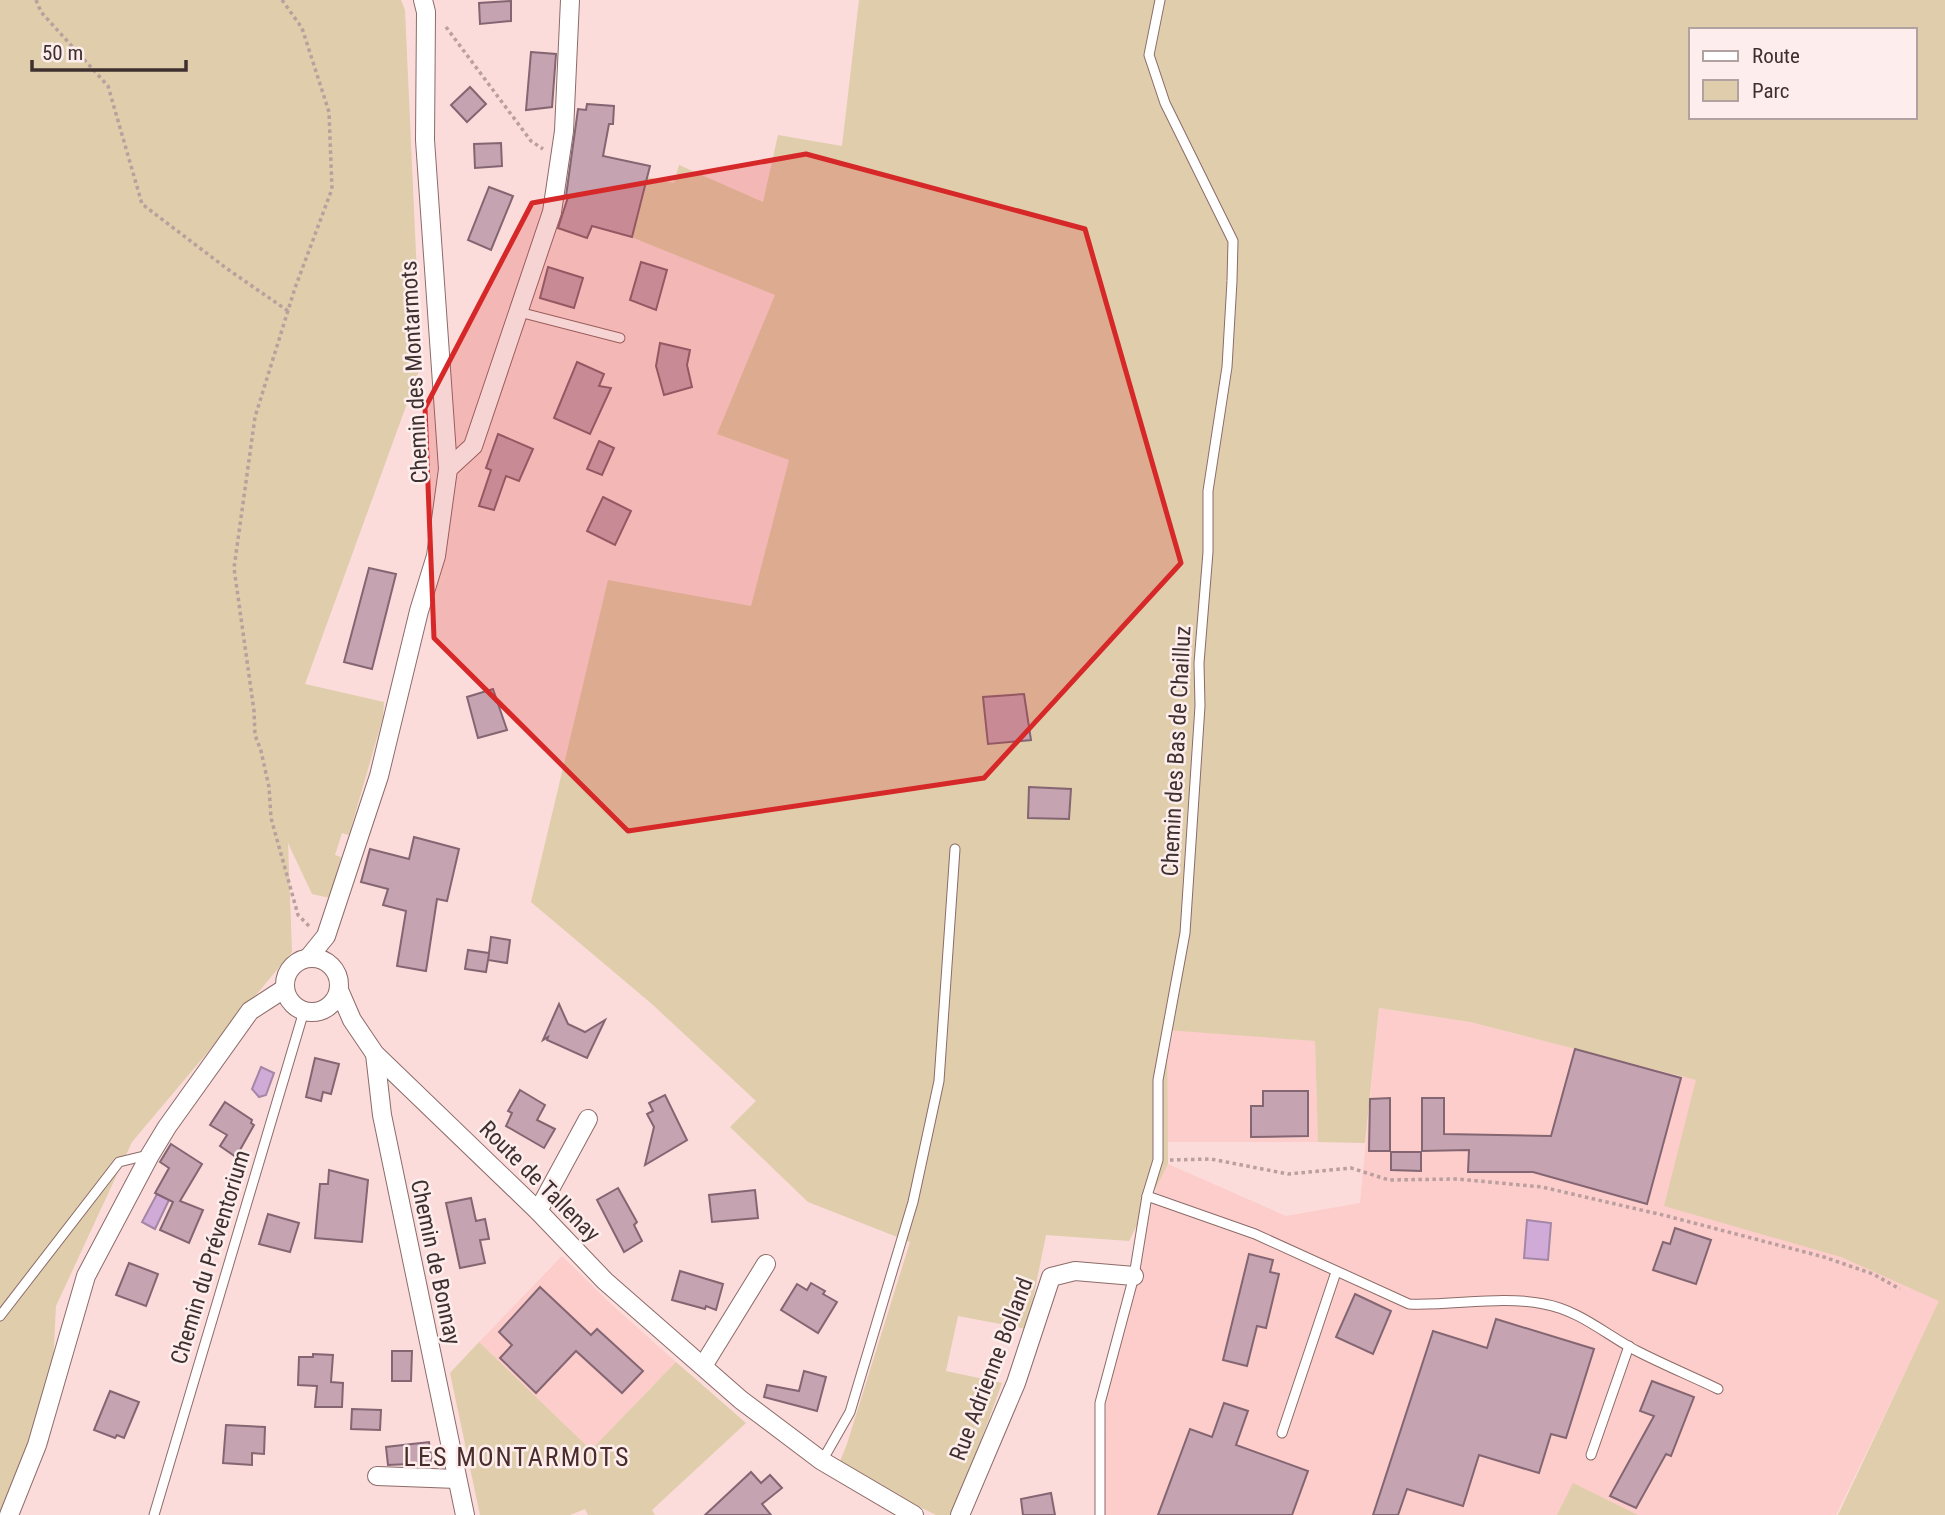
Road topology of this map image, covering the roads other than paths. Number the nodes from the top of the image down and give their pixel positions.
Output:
1 (423, 0) edge
2 (569, 0) edge
3 (1160, 0) edge
4 (519, 312) junction
5 (620, 338) dead end
6 (448, 469) junction
7 (955, 849) dead end
8 (318, 959) junction
9 (285, 989) junction
10 (339, 990) junction
11 (327, 1008) junction
12 (304, 1011) junction
13 (352, 1020) junction
14 (375, 1054) junction
15 (588, 1119) dead end
16 (150, 1155) junction
17 (1147, 1196) junction
18 (538, 1211) junction
19 (766, 1264) dead end
20 (1336, 1272) junction
21 (1134, 1276) junction
22 (0, 1316) edge
23 (1629, 1346) junction
24 (703, 1366) junction
25 (1718, 1389) dead end
26 (1282, 1433) dead end
27 (1591, 1455) dead end
28 (821, 1461) junction
29 (377, 1476) dead end
30 (457, 1479) junction
31 (903, 1512) edge
32 (9, 1515) edge
33 (154, 1515) edge
34 (465, 1515) edge
35 (960, 1515) edge
36 (1100, 1515) edge

1 - 6 street, Chemin des Montarmots
2 - 4 street
3 - 17 lane, Chemin des Bas de Chailluz
4 - 5 lane
4 - 6 street
6 - 8 street, Chemin des Montarmots
7 - 28 lane
8 - 9 street
8 - 10 street
9 - 12 street
9 - 16 street
10 - 11 street
10 - 13 street, Route de Tallenay
11 - 12 street
11 - 13 street
12 - 33 lane, Chemin du Préventorium
13 - 14 street, Route de Tallenay
14 - 18 street, Route de Tallenay
14 - 30 street, Chemin de Bonnay
15 - 18 street
16 - 22 lane
16 - 32 street
17 - 20 lane
17 - 21 lane, Chemin des Bas de Chailluz
18 - 24 street, Route de Tallenay
19 - 24 street
20 - 23 lane
20 - 26 lane
21 - 35 street, Rue Adrienne Bolland
21 - 36 lane, Chemin des Bas de Chailluz
23 - 25 lane
23 - 27 lane
24 - 28 street, Route de Tallenay
28 - 31 street, Route de Tallenay
29 - 30 street
30 - 34 street, Chemin de Bonnay

